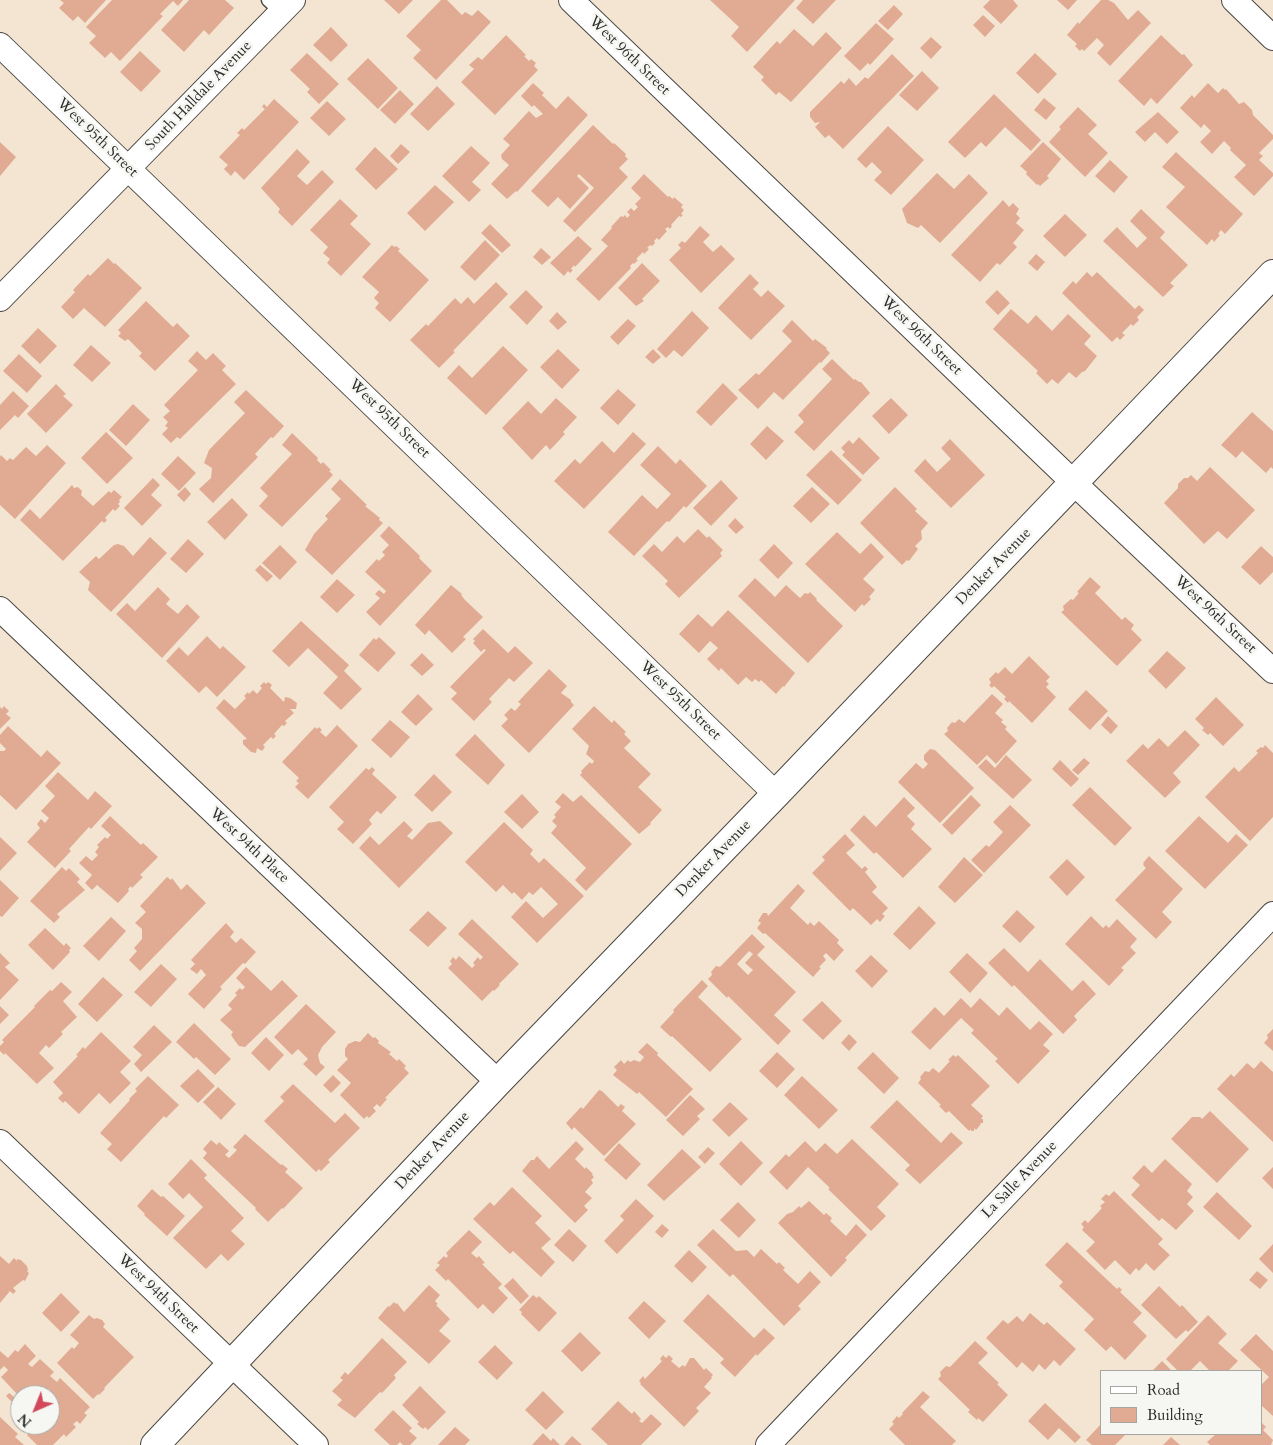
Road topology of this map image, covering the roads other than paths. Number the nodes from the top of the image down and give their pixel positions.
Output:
1 (571, 0) edge
2 (1234, 0) edge
3 (281, 4) edge
4 (1273, 38) edge
5 (0, 45) edge
6 (129, 168) junction
7 (1273, 274) edge
8 (0, 299) edge
9 (1074, 483) junction
10 (0, 609) edge
11 (1273, 671) edge
12 (776, 794) junction
13 (1273, 914) edge
14 (498, 1082) junction
15 (0, 1142) edge
16 (232, 1365) junction
17 (155, 1445) edge
18 (316, 1445) edge
19 (768, 1445) edge

1 - 9 street, West 96th Street
2 - 4 street
3 - 6 street, South Halldale Avenue
5 - 6 street, West 95th Street
6 - 8 street, South Halldale Avenue
6 - 12 street, West 95th Street
7 - 9 street, Denker Avenue
9 - 11 street, West 96th Street
9 - 12 street, Denker Avenue
10 - 14 street, West 94th Place
12 - 14 street, Denker Avenue
13 - 19 street, La Salle Avenue
14 - 16 street, Denker Avenue
15 - 16 street, West 94th Street
16 - 17 street, Denker Avenue
16 - 18 street, West 94th Street

